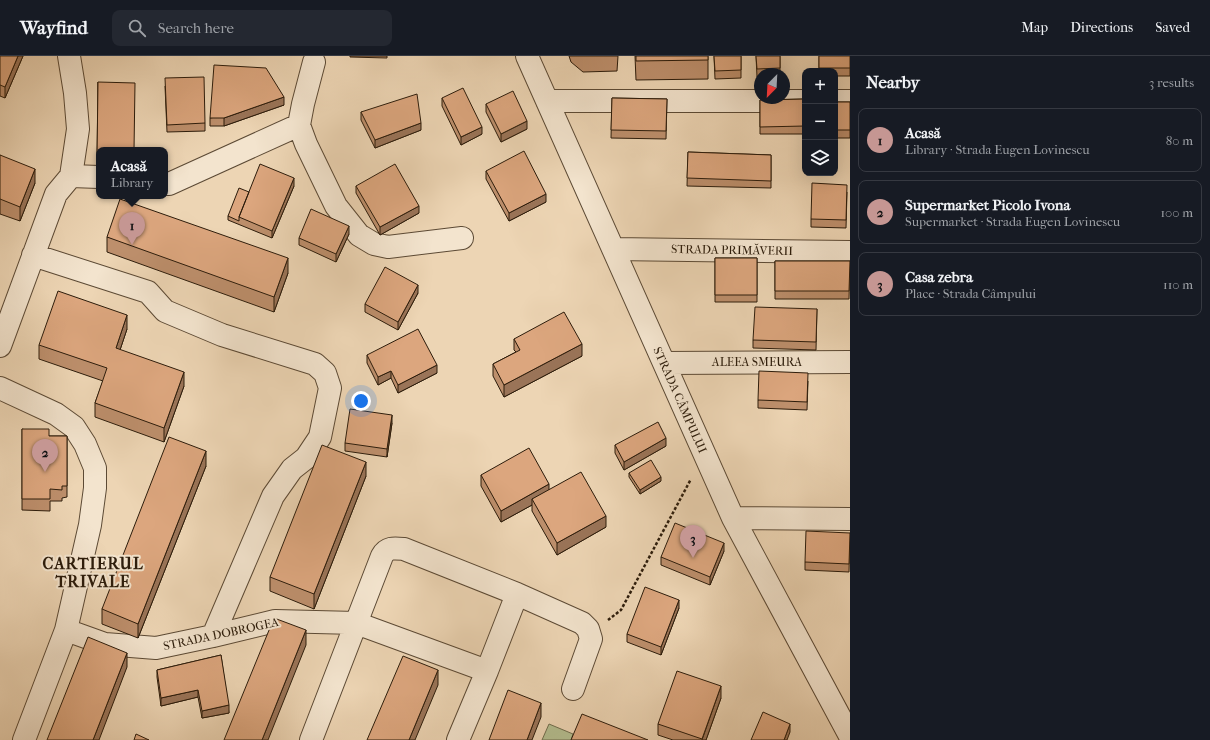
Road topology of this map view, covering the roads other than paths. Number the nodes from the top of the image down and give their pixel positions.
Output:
1 (68, 56) edge
2 (527, 56) edge
3 (314, 62) dead end
4 (547, 101) junction
5 (802, 101) edge
6 (838, 101) edge
7 (850, 101) edge
8 (299, 125) junction
9 (71, 176) junction
10 (96, 177) edge
11 (168, 184) edge
12 (462, 238) dead end
13 (613, 249) junction
14 (850, 252) edge
15 (33, 255) junction
16 (0, 346) edge
17 (850, 362) edge
18 (664, 363) junction
19 (0, 388) edge
20 (733, 518) junction
21 (850, 519) edge
22 (517, 594) junction
23 (356, 623) junction
24 (66, 630) junction
25 (213, 636) junction
26 (486, 670) junction
27 (573, 690) dead end
28 (841, 704) edge
29 (850, 736) edge
30 (24, 740) edge
31 (311, 740) edge
32 (458, 740) edge

1 - 9 street
2 - 4 street, STRADA CÂMPULUI
3 - 8 street
4 - 5 street
4 - 13 street, STRADA CÂMPULUI
6 - 7 street
8 - 11 street
8 - 12 street
9 - 10 street
9 - 15 street
13 - 14 street, STRADA PRIMĂVERII
13 - 18 street, STRADA CÂMPULUI
15 - 16 street
15 - 25 street
17 - 18 street, ALEEA SMEURA
18 - 20 street, STRADA CÂMPULUI
19 - 24 street
20 - 21 street
20 - 28 street, STRADA CÂMPULUI
22 - 23 street
22 - 26 street
22 - 27 street
23 - 25 street, STRADA DOBROGEA
23 - 26 street, STRADA DOBROGEA
23 - 31 street
24 - 25 street, STRADA DOBROGEA
24 - 30 street
26 - 32 street
28 - 29 street, STRADA CÂMPULUI

